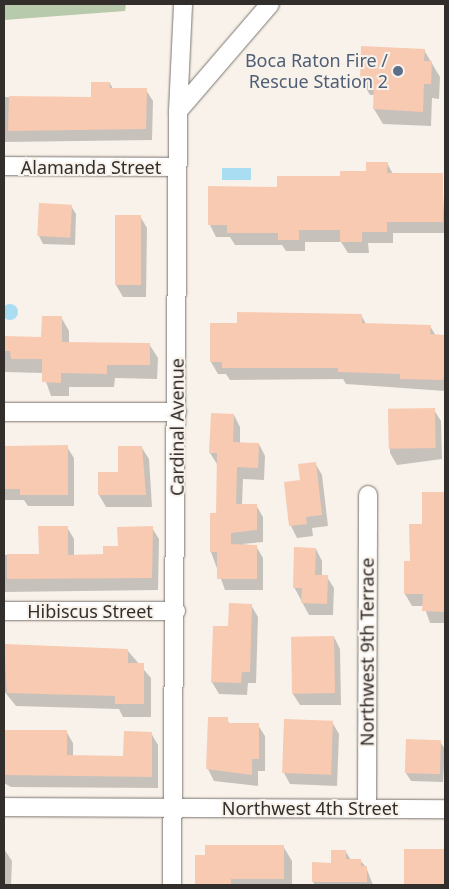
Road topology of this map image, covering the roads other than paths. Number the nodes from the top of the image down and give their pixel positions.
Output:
1 (183, 4) edge
2 (270, 4) edge
3 (178, 111) junction
4 (4, 166) edge
5 (177, 167) junction
6 (4, 412) edge
7 (177, 412) junction
8 (368, 495) dead end
9 (4, 611) edge
10 (176, 612) junction
11 (4, 807) edge
12 (176, 808) junction
13 (367, 808) junction
14 (445, 809) edge
15 (172, 885) edge

1 - 3 street, Cardinal Avenue
2 - 3 street
3 - 5 street, Cardinal Avenue
4 - 5 street, Alamanda Street
5 - 7 street, Cardinal Avenue
6 - 7 street
7 - 10 street, Cardinal Avenue
8 - 13 street, Northwest 9th Terrace
9 - 10 street, Hibiscus Street
10 - 12 street, Cardinal Avenue
11 - 12 street, Northwest 4th Street
12 - 13 street, Northwest 4th Street
12 - 15 street, Cardinal Avenue
13 - 14 street, Northwest 4th Street

